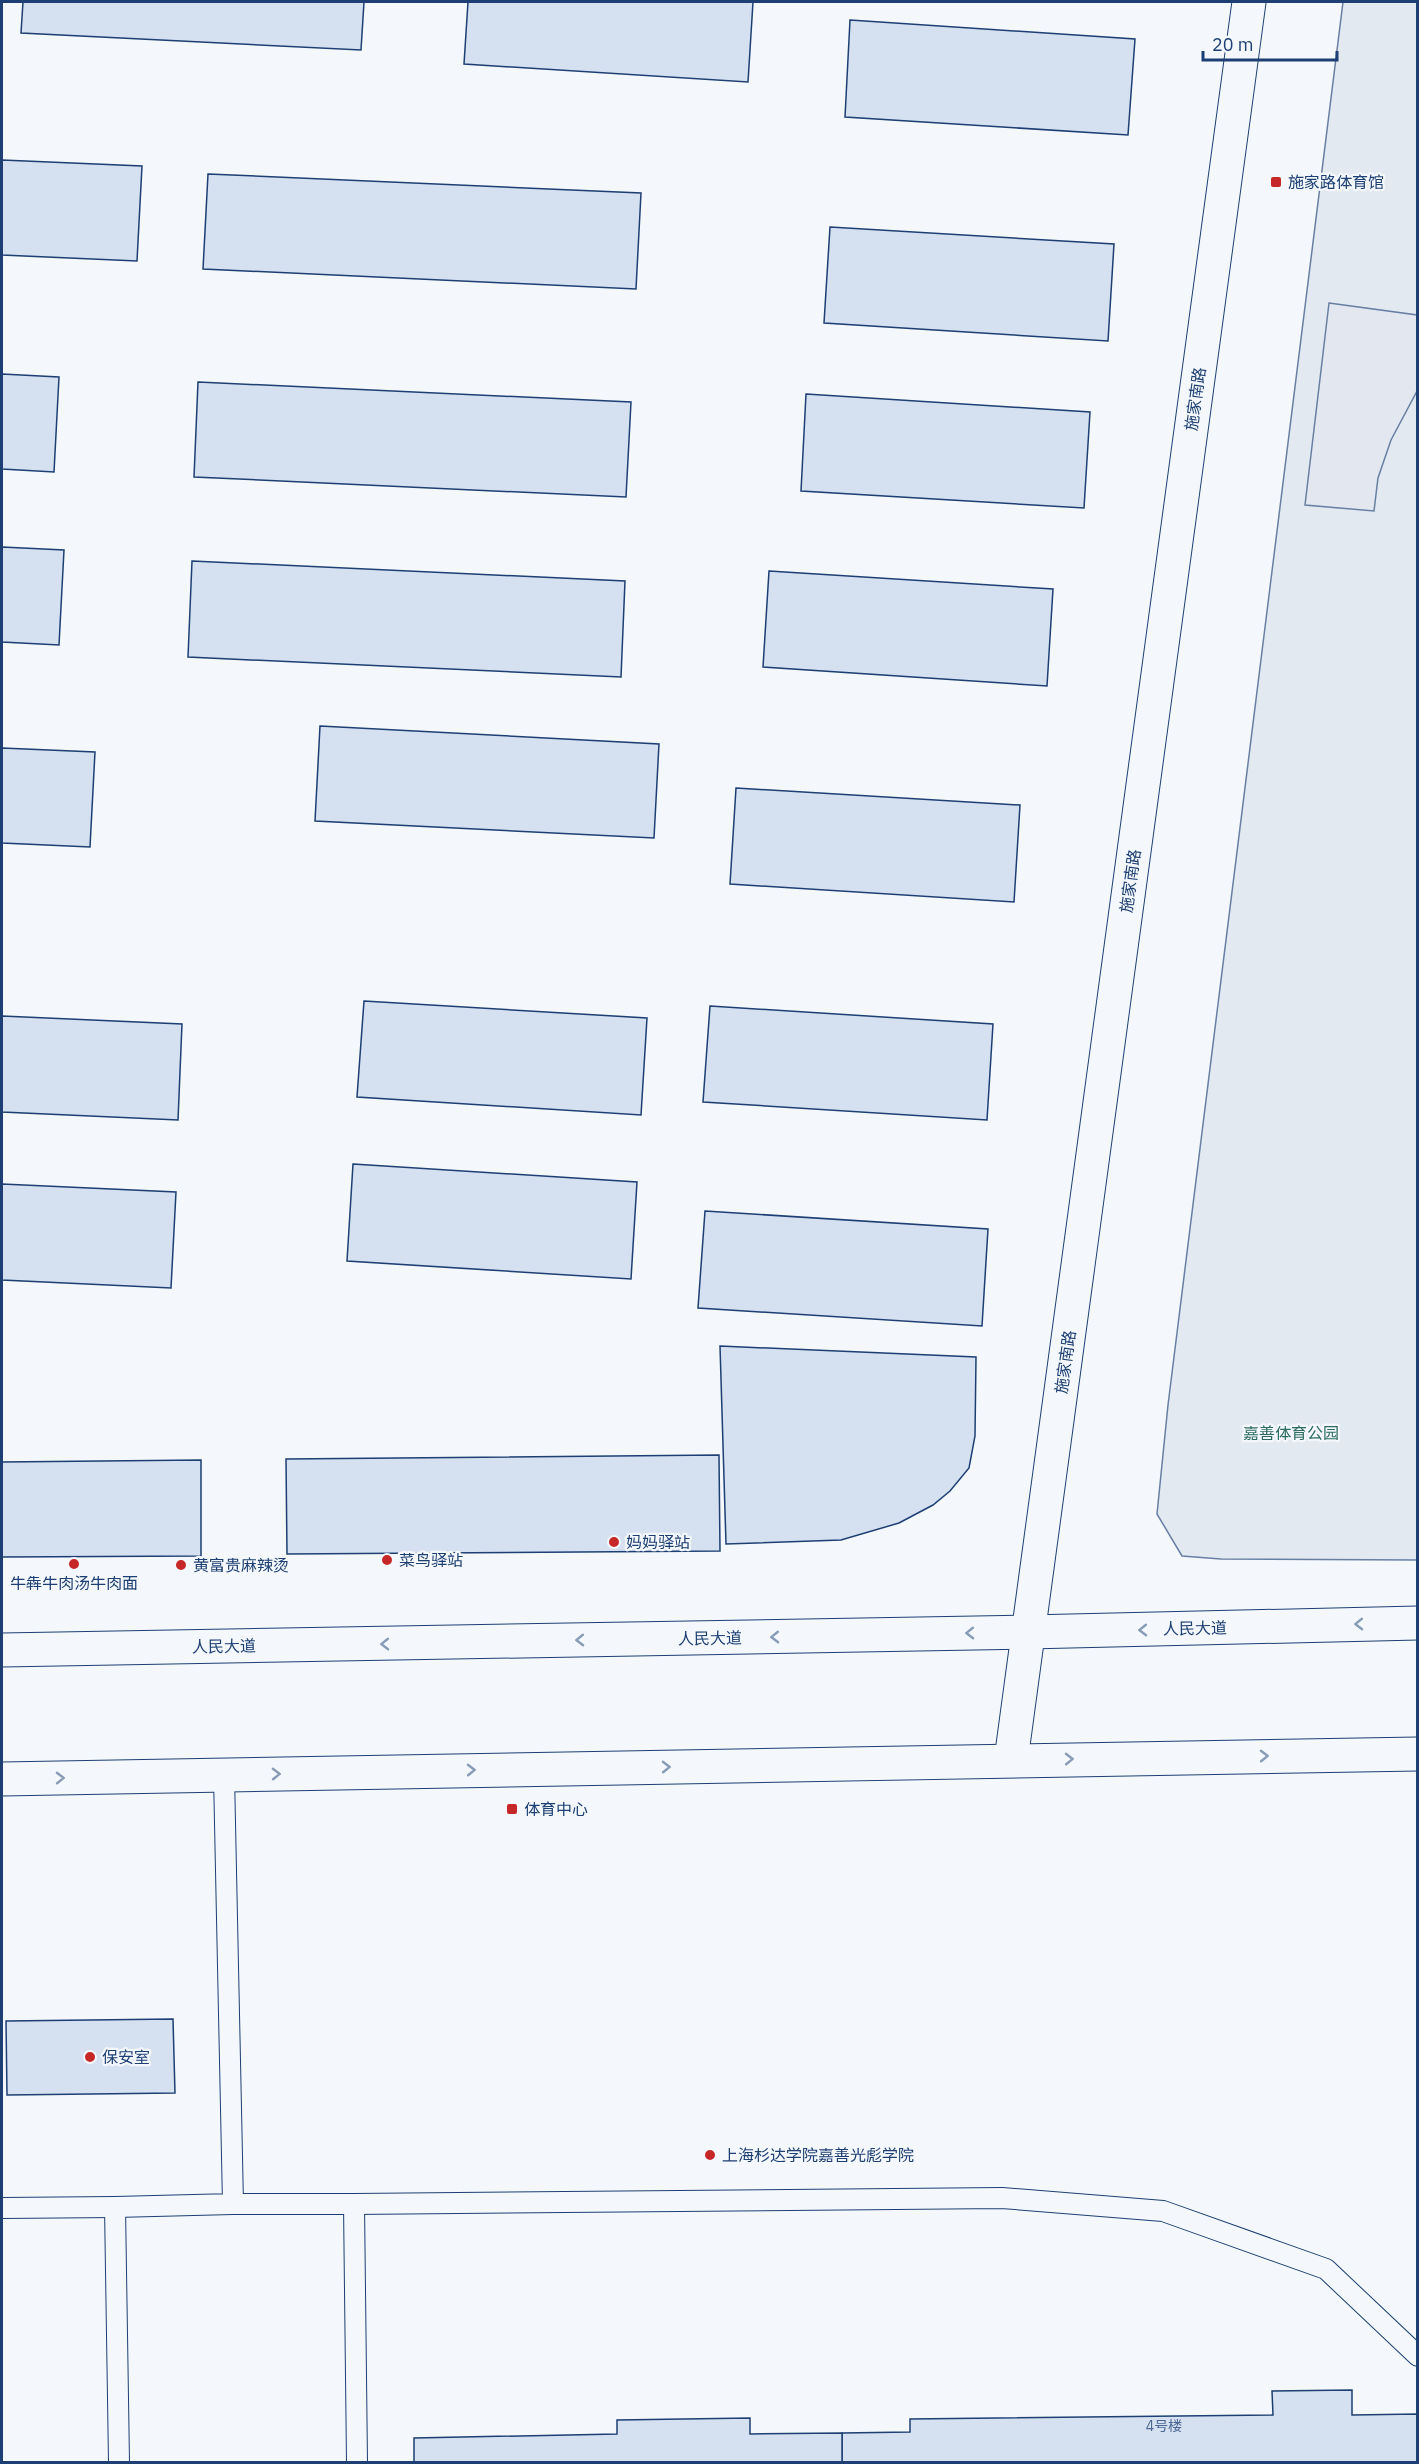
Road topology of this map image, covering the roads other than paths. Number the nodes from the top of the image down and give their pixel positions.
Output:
1 (1249, 2) edge
2 (1418, 1623) edge
3 (1028, 1632) junction
4 (2, 1650) edge
5 (1418, 1754) edge
6 (1011, 1760) junction
7 (224, 1775) junction
8 (2, 1779) edge
9 (232, 2204) junction
10 (354, 2204) junction
11 (115, 2207) junction
12 (2, 2208) edge
13 (1418, 2356) edge
14 (118, 2463) edge
15 (357, 2463) edge

1 - 3 main road, 施家南路
2 -> 3 main road, 人民大道
3 -> 4 main road, 人民大道
3 - 6 main road, 施家南路
6 -> 5 main road
7 -> 6 main road
8 -> 7 main road
7 - 9 lane
9 - 10 lane
9 - 11 lane
10 - 13 lane
10 - 15 lane
11 - 12 lane
11 - 14 lane

